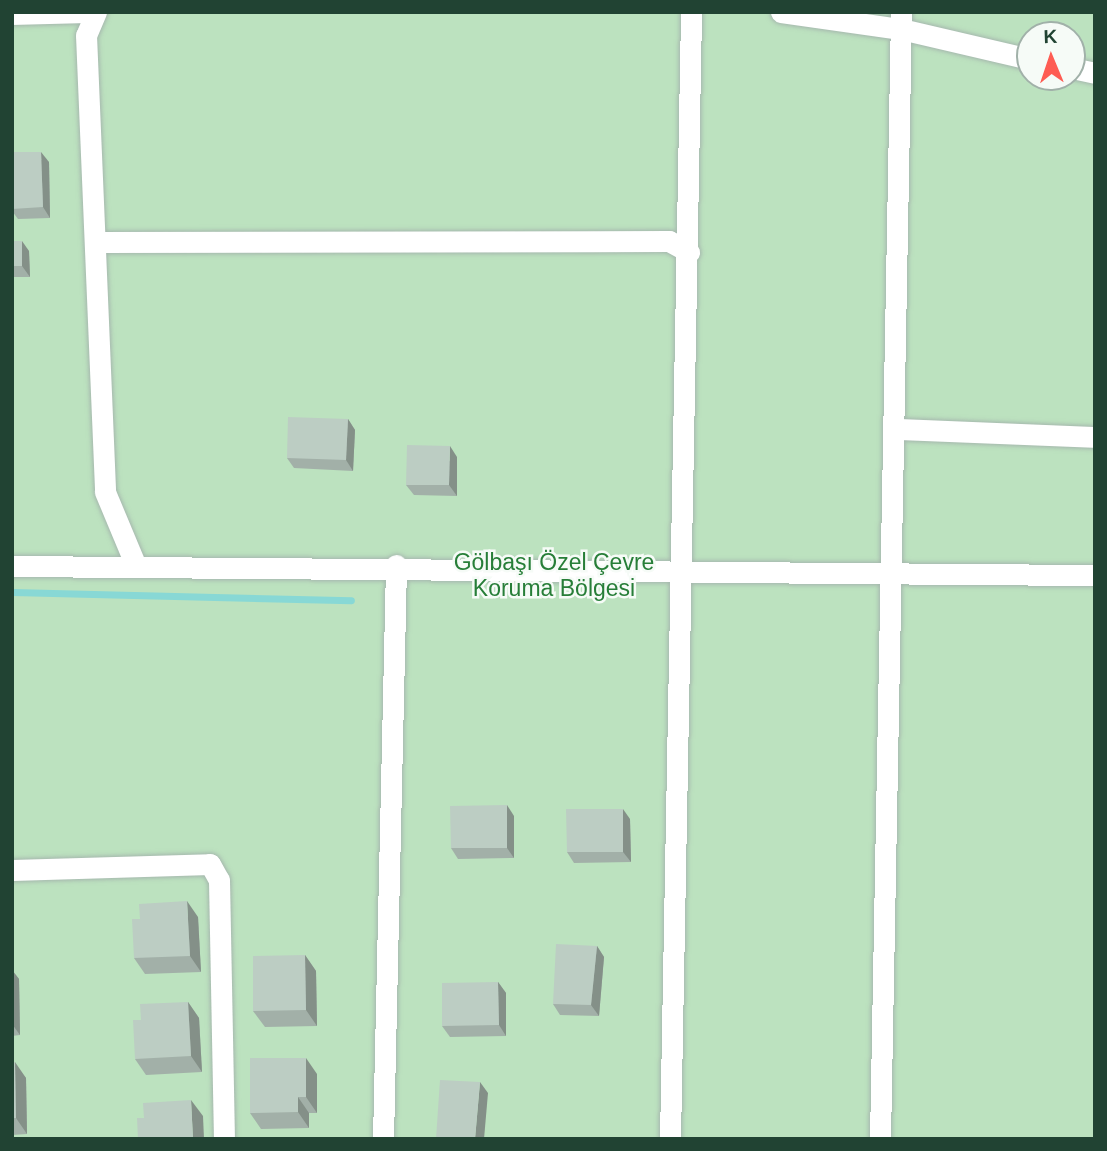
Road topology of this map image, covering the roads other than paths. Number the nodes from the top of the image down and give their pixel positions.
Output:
1 (86, 12) edge
2 (96, 12) edge
3 (691, 12) edge
4 (781, 12) edge
5 (12, 14) edge
6 (901, 21) edge
7 (1016, 55) edge
8 (95, 242) junction
9 (689, 252) junction
10 (897, 429) junction
11 (1095, 437) edge
12 (396, 565) junction
13 (12, 566) edge
14 (136, 566) junction
15 (685, 570) junction
16 (895, 570) junction
17 (1095, 575) edge
18 (12, 870) edge
19 (224, 1139) edge
20 (383, 1139) edge
21 (670, 1139) edge
22 (880, 1139) edge

1 - 5 street
2 - 8 street
3 - 9 street
4 - 6 street
6 - 7 street
6 - 10 street
8 - 9 street
8 - 14 street
9 - 15 street
10 - 11 street
10 - 16 street
12 - 14 street
12 - 15 street
12 - 20 street
13 - 14 street
15 - 16 street
15 - 21 street
16 - 17 street
16 - 22 street
18 - 19 street

